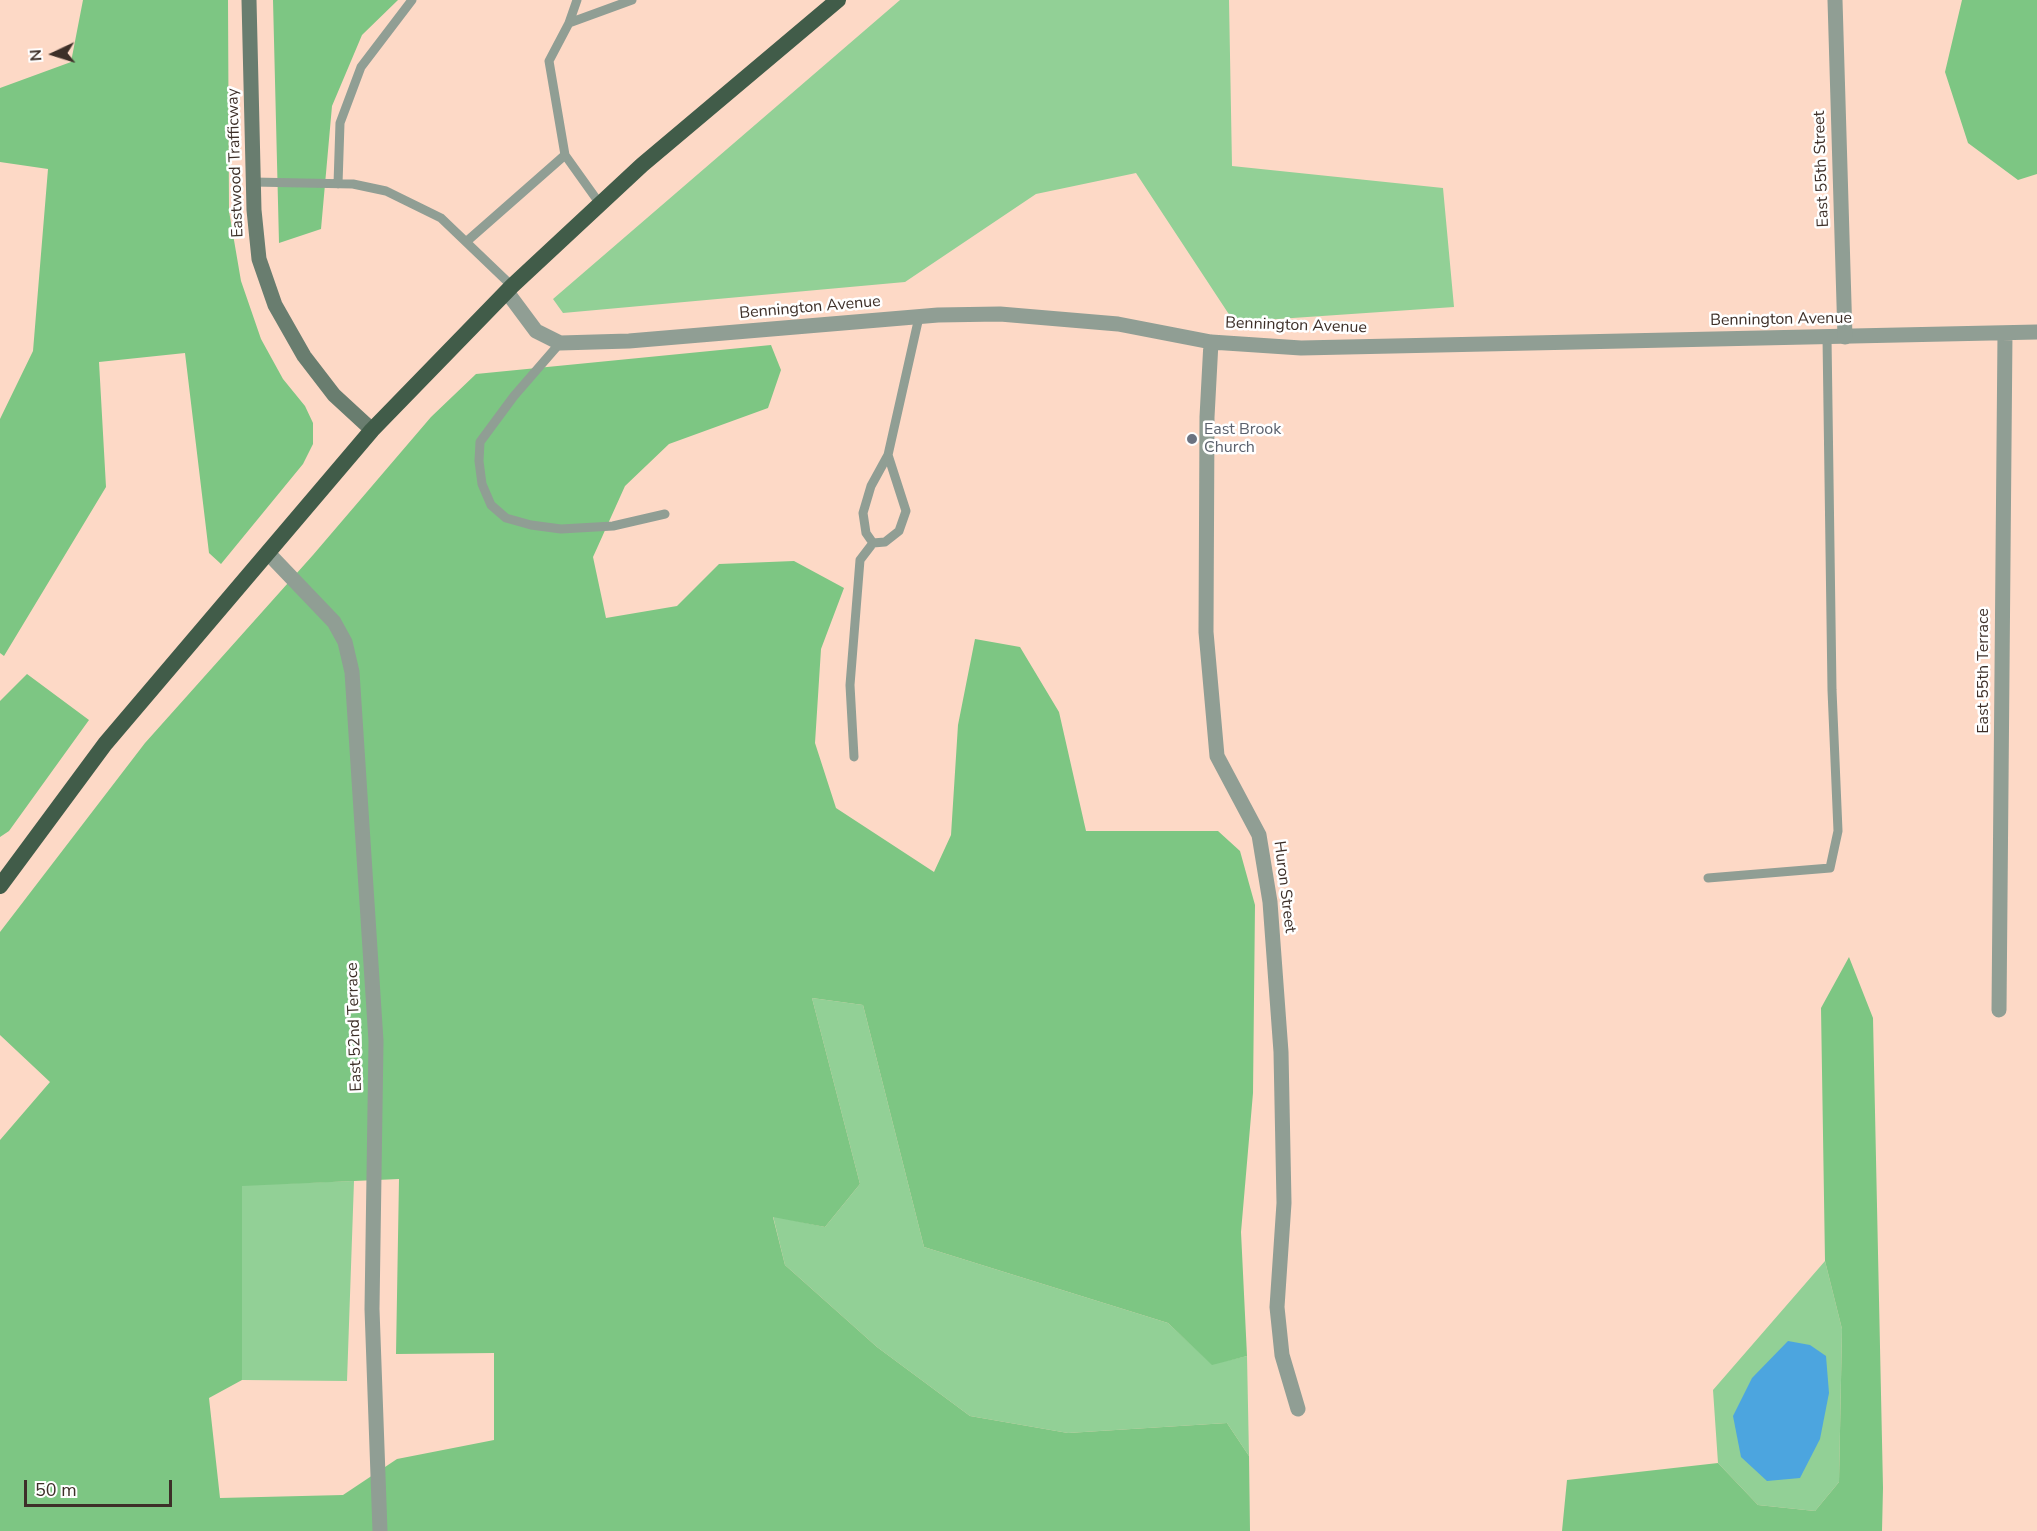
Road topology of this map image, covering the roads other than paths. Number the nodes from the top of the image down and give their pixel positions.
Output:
1 (249, 0) edge
2 (412, 0) edge
3 (577, 0) edge
4 (632, 0) edge
5 (838, 0) edge
6 (1835, 0) edge
7 (569, 24) junction
8 (565, 155) junction
9 (253, 182) junction
10 (338, 184) junction
11 (600, 204) junction
12 (466, 242) junction
13 (510, 289) junction
14 (919, 317) junction
15 (2037, 332) edge
16 (2005, 333) junction
17 (1845, 337) junction
18 (1827, 338) junction
19 (1211, 342) junction
20 (560, 343) junction
21 (372, 430) junction
22 (888, 455) junction
23 (665, 514) dead end
24 (873, 543) junction
25 (268, 553) junction
26 (854, 757) dead end
27 (1708, 878) dead end
28 (1, 882) edge
29 (1999, 1010) dead end
30 (1298, 1409) dead end
31 (380, 1531) edge

1 - 9 main road, Eastwood Trafficway
2 - 10 lane
3 - 7 lane
4 - 7 lane
5 - 11 highway
6 - 17 street, East 55th Street
7 - 8 lane
8 - 11 lane
8 - 12 lane
9 - 10 lane
9 - 21 main road, Eastwood Trafficway
10 - 12 lane
11 - 13 highway
12 - 13 lane
13 - 20 street
13 - 21 highway
14 - 19 street, Bennington Avenue
14 - 20 street, Bennington Avenue
14 - 22 lane
15 - 16 street, Bennington Avenue
16 - 17 street, Bennington Avenue
16 - 29 street, East 55th Terrace
17 - 18 street, Bennington Avenue
18 - 19 street, Bennington Avenue
18 - 27 lane
19 - 30 street, Huron Street
20 - 23 lane
21 - 25 highway
22 - 24 lane
22 - 24 lane
24 - 26 lane
25 - 28 highway
25 - 31 street, East 52nd Terrace

